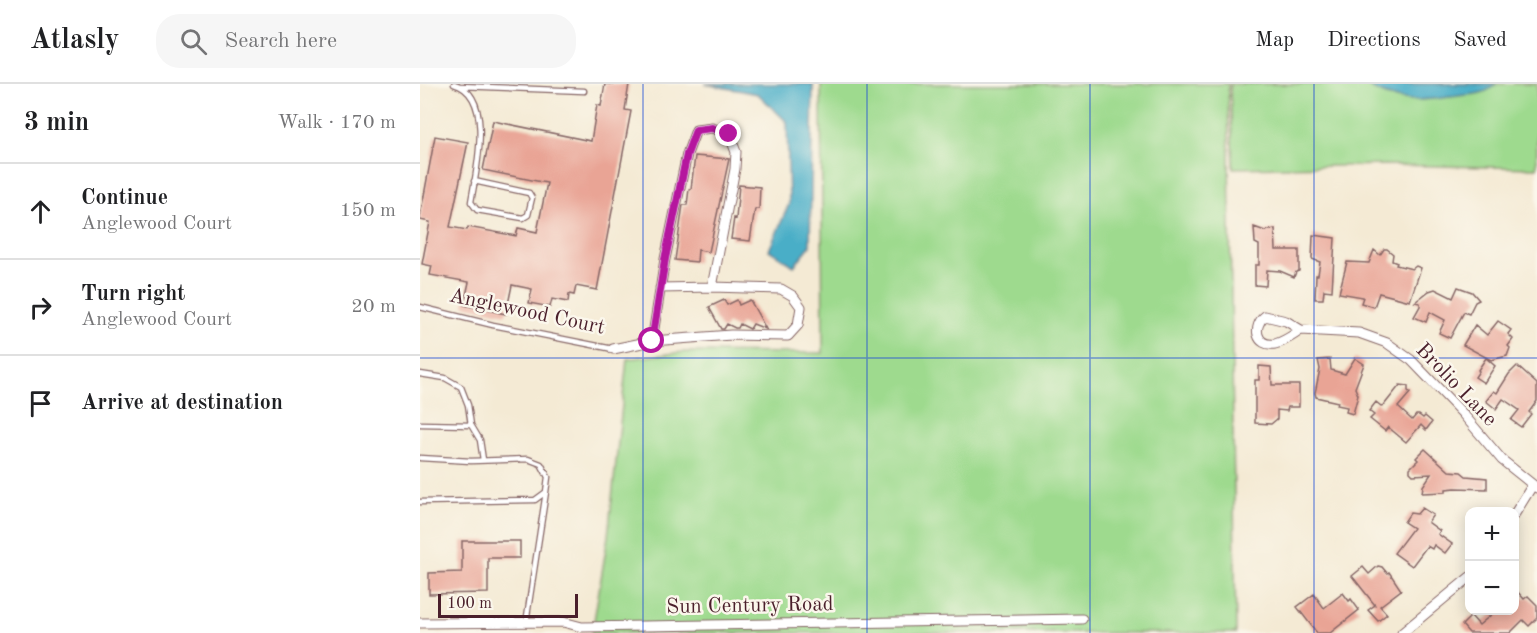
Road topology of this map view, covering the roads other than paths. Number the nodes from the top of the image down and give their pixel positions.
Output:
1 (457, 85) edge
2 (584, 91) dead end
3 (474, 182) junction
4 (712, 287) junction
5 (660, 288) junction
6 (420, 307) edge
7 (1300, 330) dead end
8 (652, 341) junction
9 (613, 349) joint
10 (420, 374) edge
11 (420, 424) edge
12 (471, 425) junction
13 (420, 458) edge
14 (483, 460) junction
15 (1534, 487) edge
16 (546, 492) junction
17 (420, 502) edge
18 (1519, 509) edge
19 (1465, 581) edge
20 (1082, 620) dead end
21 (420, 623) edge
22 (526, 623) junction
23 (1402, 633) edge

1 - 2 lane
1 - 3 lane
3 - 3 lane
4 - 5 street
4 - 5 street
4 - 8 street, Anglewood Court
5 - 8 street
6 - 9 lane, Anglewood Court
7 - 15 street, Brolio Lane
8 - 9 street, Anglewood Court
10 - 12 lane
11 - 12 lane
12 - 14 lane
13 - 14 lane
14 - 16 lane
15 - 18 street
16 - 17 lane
16 - 22 lane
19 - 23 street
20 - 22 street, Sun Century Road
21 - 22 street, Sun Century Road

